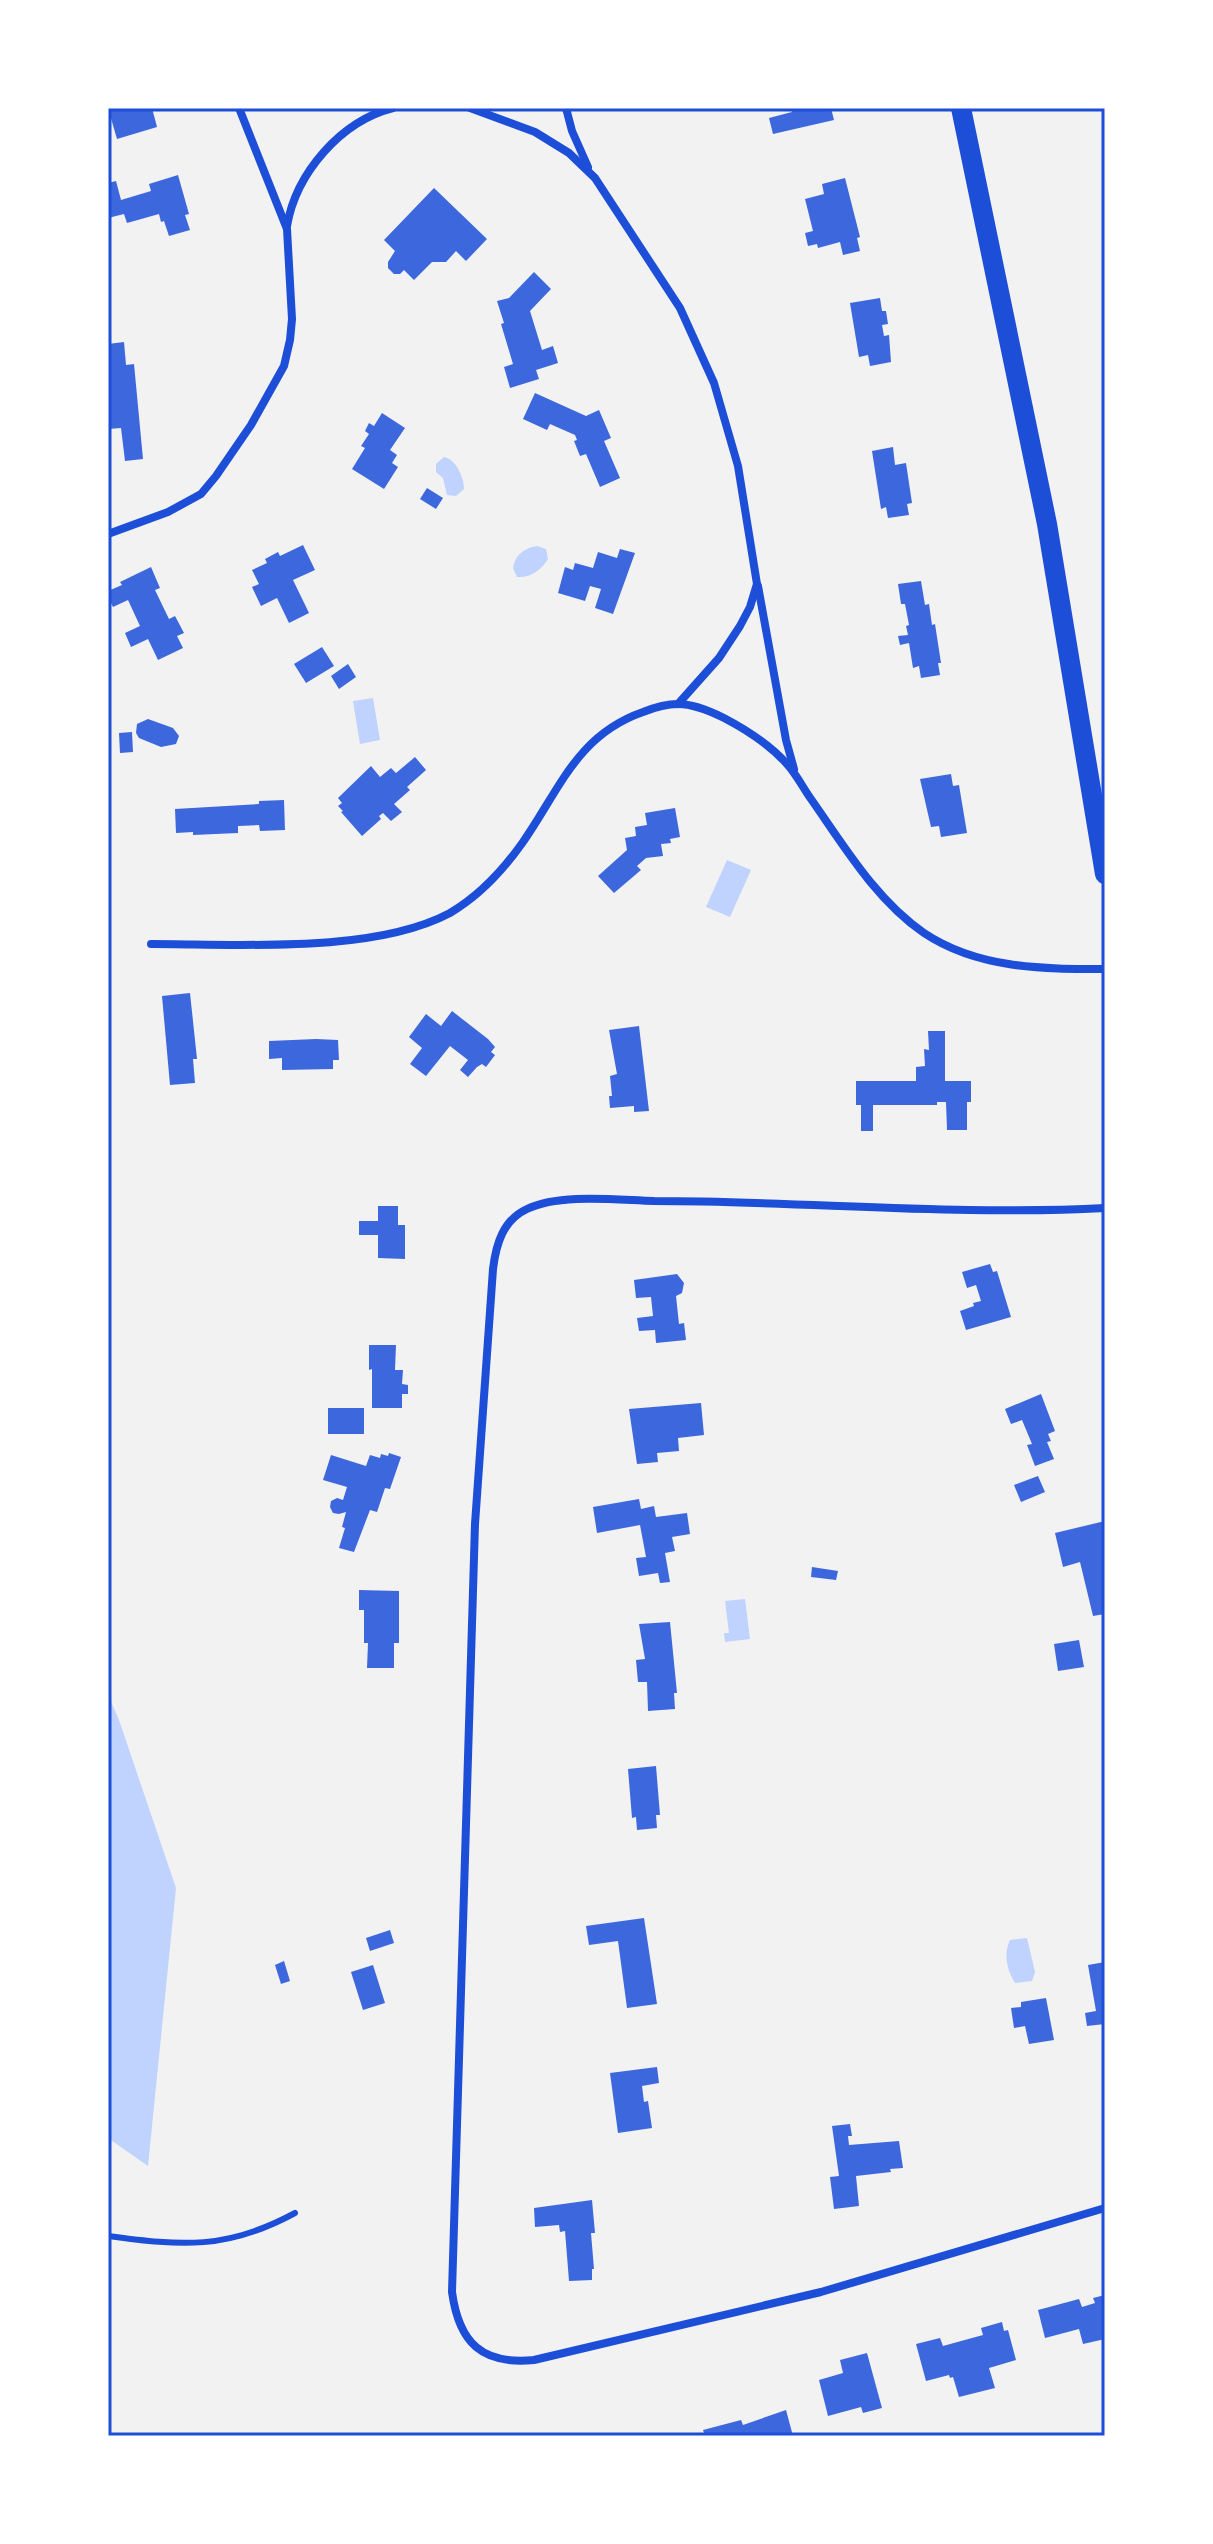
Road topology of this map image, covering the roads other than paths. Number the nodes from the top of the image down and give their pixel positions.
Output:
1 (239, 108) edge
2 (393, 108) edge
3 (470, 108) edge
4 (566, 108) edge
5 (961, 108) edge
6 (595, 178) junction
7 (287, 229) junction
8 (108, 534) edge
9 (757, 584) junction
10 (678, 704) junction
11 (797, 777) junction
12 (1105, 874) edge
13 (151, 944) dead end
14 (1105, 969) edge
15 (1105, 1208) edge
16 (1105, 2208) edge
17 (295, 2213) dead end
18 (108, 2236) edge

1 - 7 street
2 - 7 street
3 - 6 street
4 - 6 street
5 - 12 main road
6 - 9 street
7 - 8 street
9 - 10 street
9 - 11 street
10 - 11 street
10 - 13 street
11 - 14 street
15 - 16 street
17 - 18 lane

